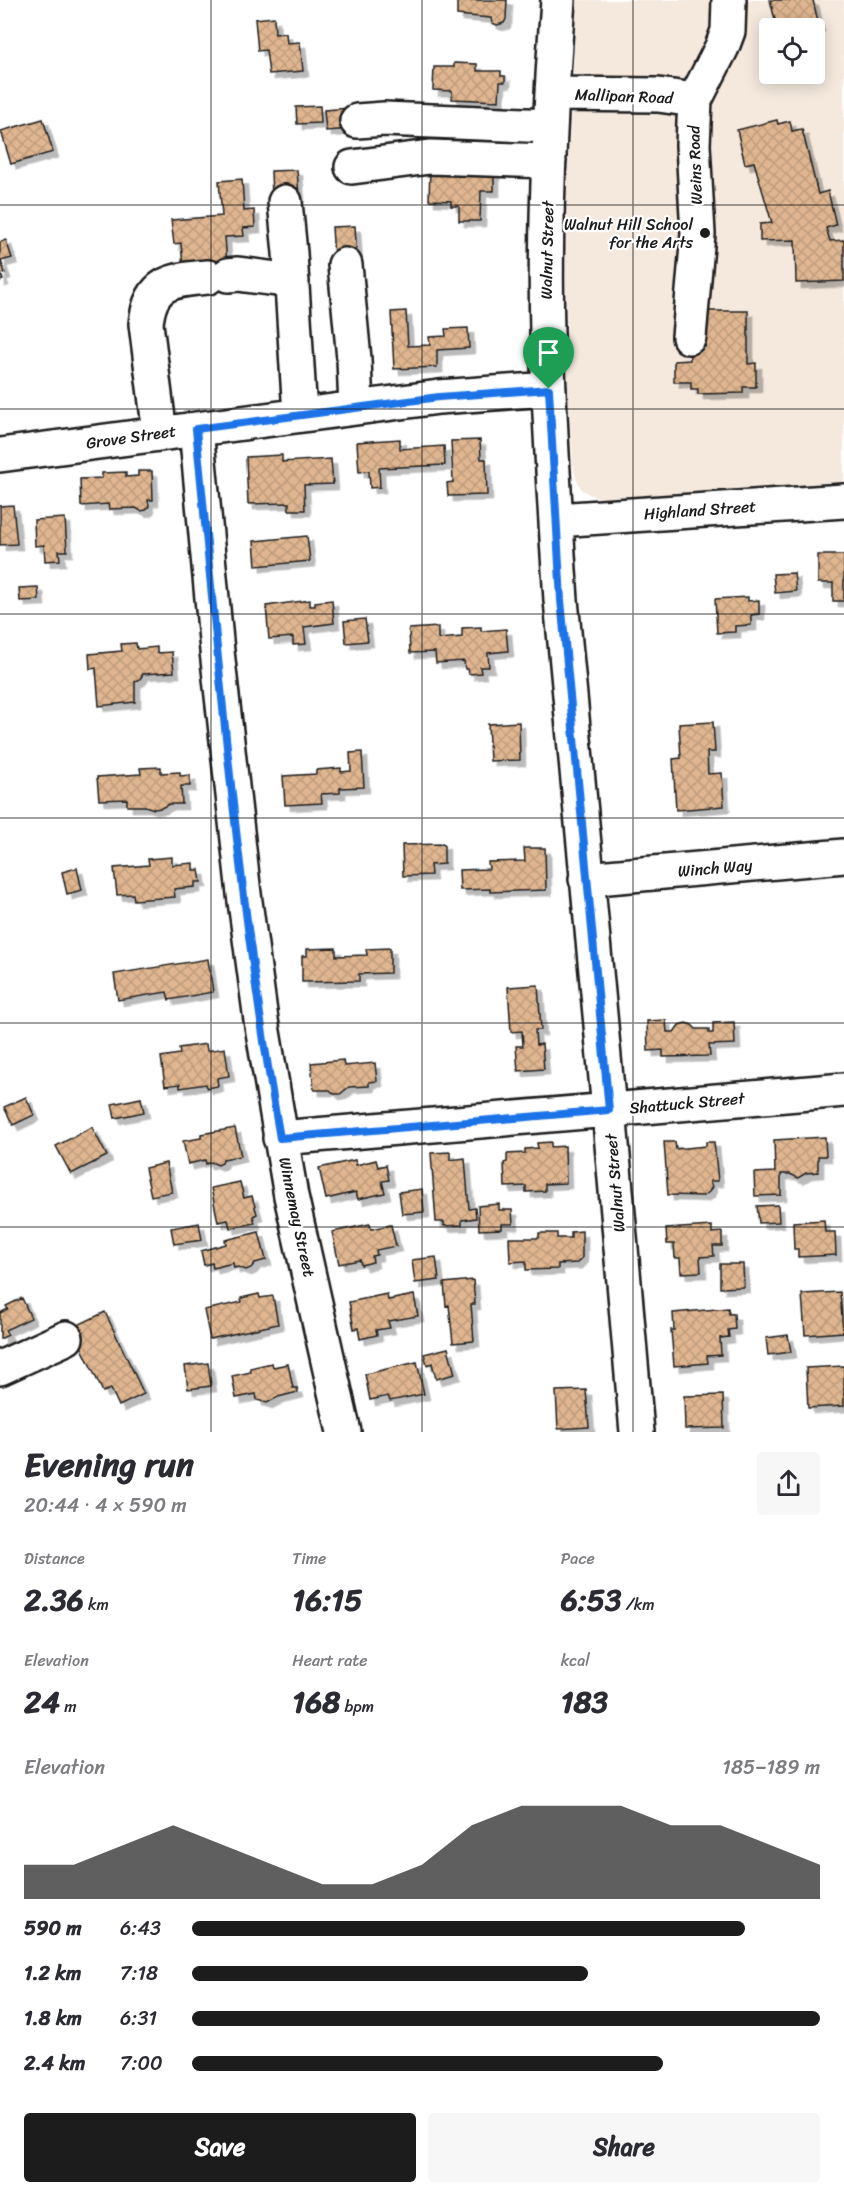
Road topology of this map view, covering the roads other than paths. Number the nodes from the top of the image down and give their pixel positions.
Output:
1 (558, 0) edge
2 (729, 0) edge
3 (695, 100) junction
4 (551, 110) junction
5 (357, 121) dead end
6 (549, 161) junction
7 (352, 167) dead end
8 (285, 202) dead end
9 (345, 265) dead end
10 (292, 281) junction
11 (689, 337) dead end
12 (549, 389) junction
13 (356, 408) junction
14 (300, 415) junction
15 (196, 429) junction
16 (160, 434) junction
17 (0, 455) edge
18 (844, 501) edge
19 (556, 520) junction
20 (844, 856) edge
21 (586, 879) junction
22 (844, 1090) edge
23 (609, 1110) junction
24 (280, 1138) junction
25 (66, 1338) dead end
26 (0, 1368) edge
27 (344, 1432) edge
28 (637, 1432) edge

1 - 4 street, Walnut Street
2 - 3 street, Weins Road
3 - 4 street, Mallipan Road
3 - 11 street, Weins Road
4 - 5 street, Mallipan Road
4 - 6 street, Walnut Street
6 - 7 street
6 - 12 street, Walnut Street
8 - 10 street
9 - 13 street
10 - 14 street
10 - 16 street
12 - 13 street, Grove Street
12 - 19 street, Walnut Street
13 - 14 street, Grove Street
14 - 15 street, Grove Street
15 - 16 street, Grove Street
15 - 24 street, Winnemay Street
16 - 17 street, Grove Street
18 - 19 street, Highland Street
19 - 21 street, Walnut Street
20 - 21 street, Winch Way
21 - 23 street, Walnut Street
22 - 23 street, Shattuck Street
23 - 24 street, Shattuck Street
23 - 28 street, Walnut Street
24 - 27 street, Winnemay Street
25 - 26 street

